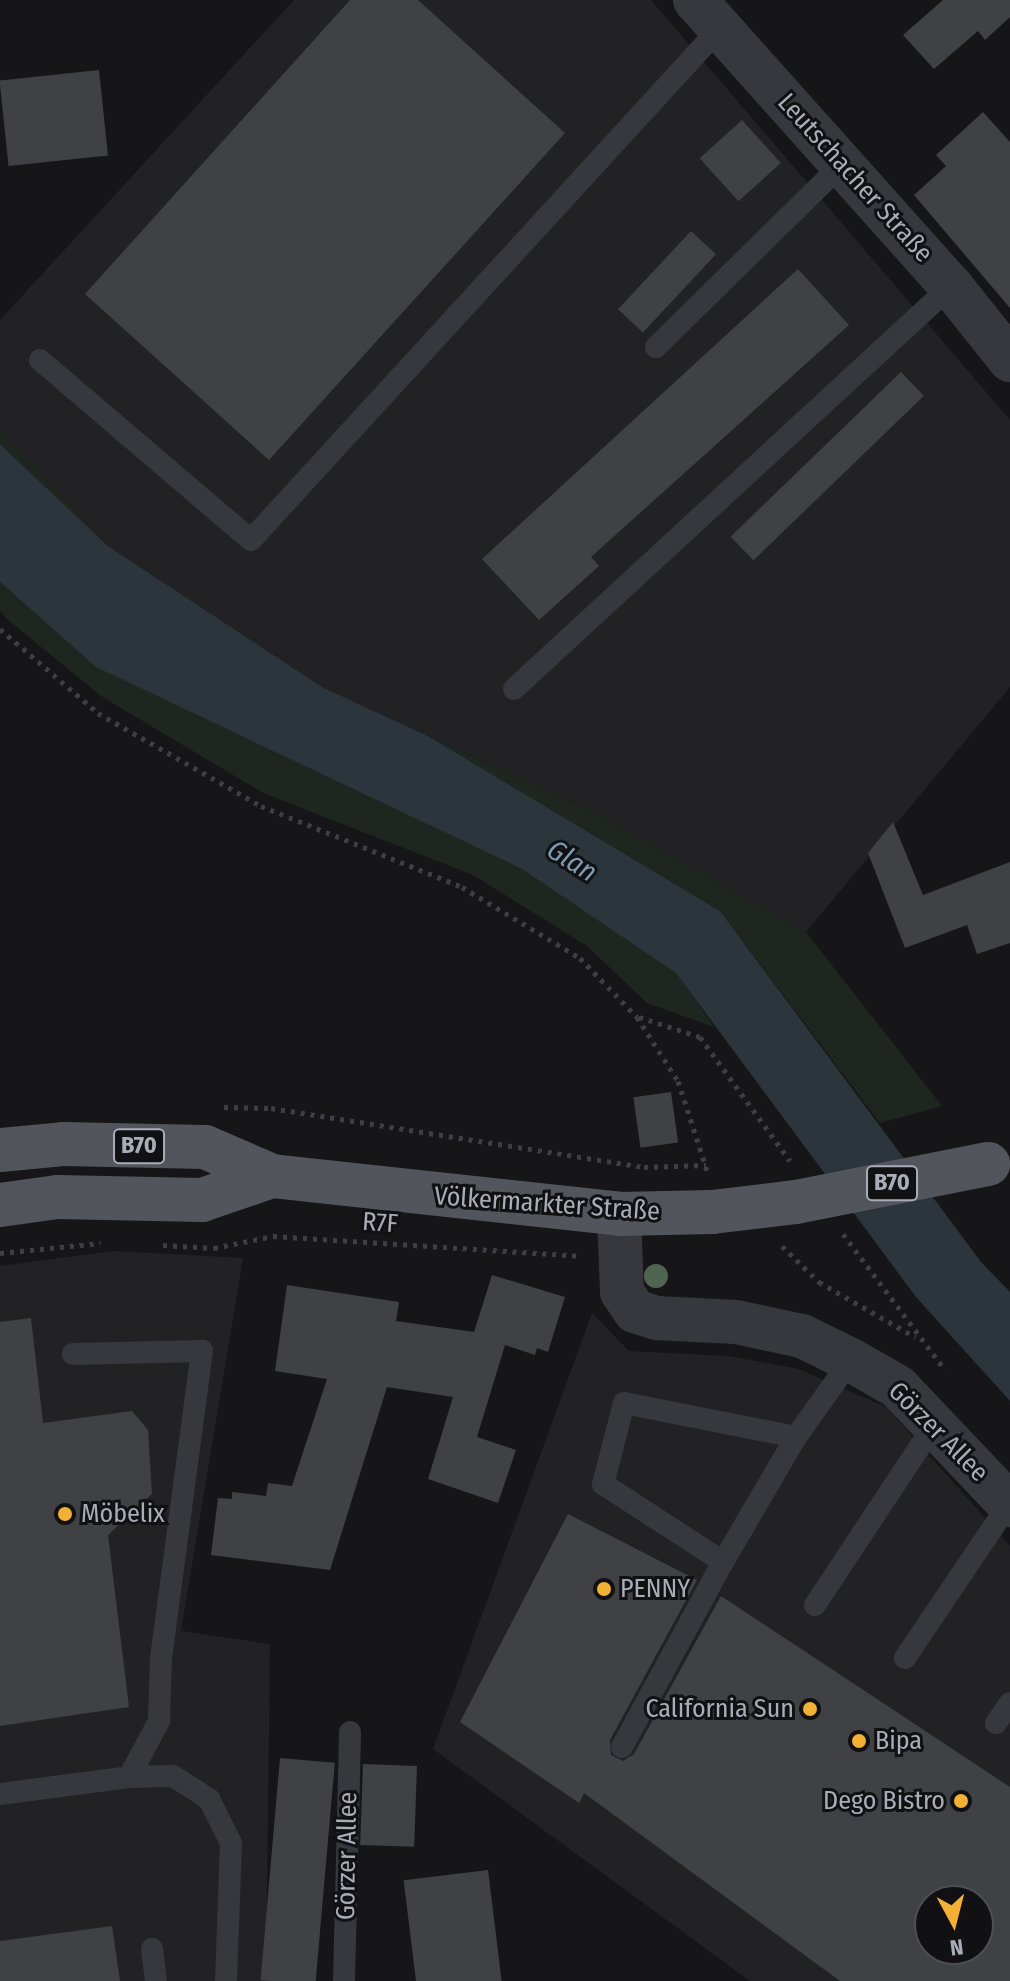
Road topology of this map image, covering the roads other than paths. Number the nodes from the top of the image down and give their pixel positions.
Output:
1 (708, 14) edge
2 (842, 164) junction
3 (951, 286) junction
4 (656, 347) dead end
5 (40, 360) dead end
6 (1010, 360) edge
7 (514, 689) dead end
8 (0, 1150) edge
9 (999, 1160) edge
10 (272, 1176) junction
11 (0, 1205) edge
12 (618, 1234) junction
13 (73, 1354) dead end
14 (851, 1360) junction
15 (935, 1424) junction
16 (796, 1437) junction
17 (1010, 1505) edge
18 (723, 1562) junction
19 (815, 1605) dead end
20 (905, 1658) dead end
21 (1010, 1703) edge
22 (996, 1723) dead end
23 (350, 1732) dead end
24 (622, 1747) dead end
25 (129, 1777) junction
26 (0, 1794) edge
27 (152, 1949) dead end
28 (156, 1981) edge
29 (226, 1981) edge
30 (344, 1981) edge

1 - 2 street, Leutschacher Straße
1 - 5 lane
2 - 3 street, Leutschacher Straße
2 - 4 lane
3 - 6 street, Leutschacher Straße
3 - 7 lane
8 - 10 main road, Völkermarkter Straße / B70
9 - 12 main road, Völkermarkter Straße / B70, bridge
10 - 11 main road, Völkermarkter Straße / B70
10 - 12 main road, Völkermarkter Straße / B70
12 - 14 street, Görzer Allee
13 - 25 lane
14 - 15 street, Görzer Allee
14 - 16 lane
15 - 17 street, Görzer Allee
15 - 19 lane
16 - 18 lane
16 - 18 lane
17 - 20 lane
18 - 24 lane
21 - 22 lane
23 - 30 lane, Görzer Allee
25 - 26 lane
25 - 29 lane
27 - 28 lane

